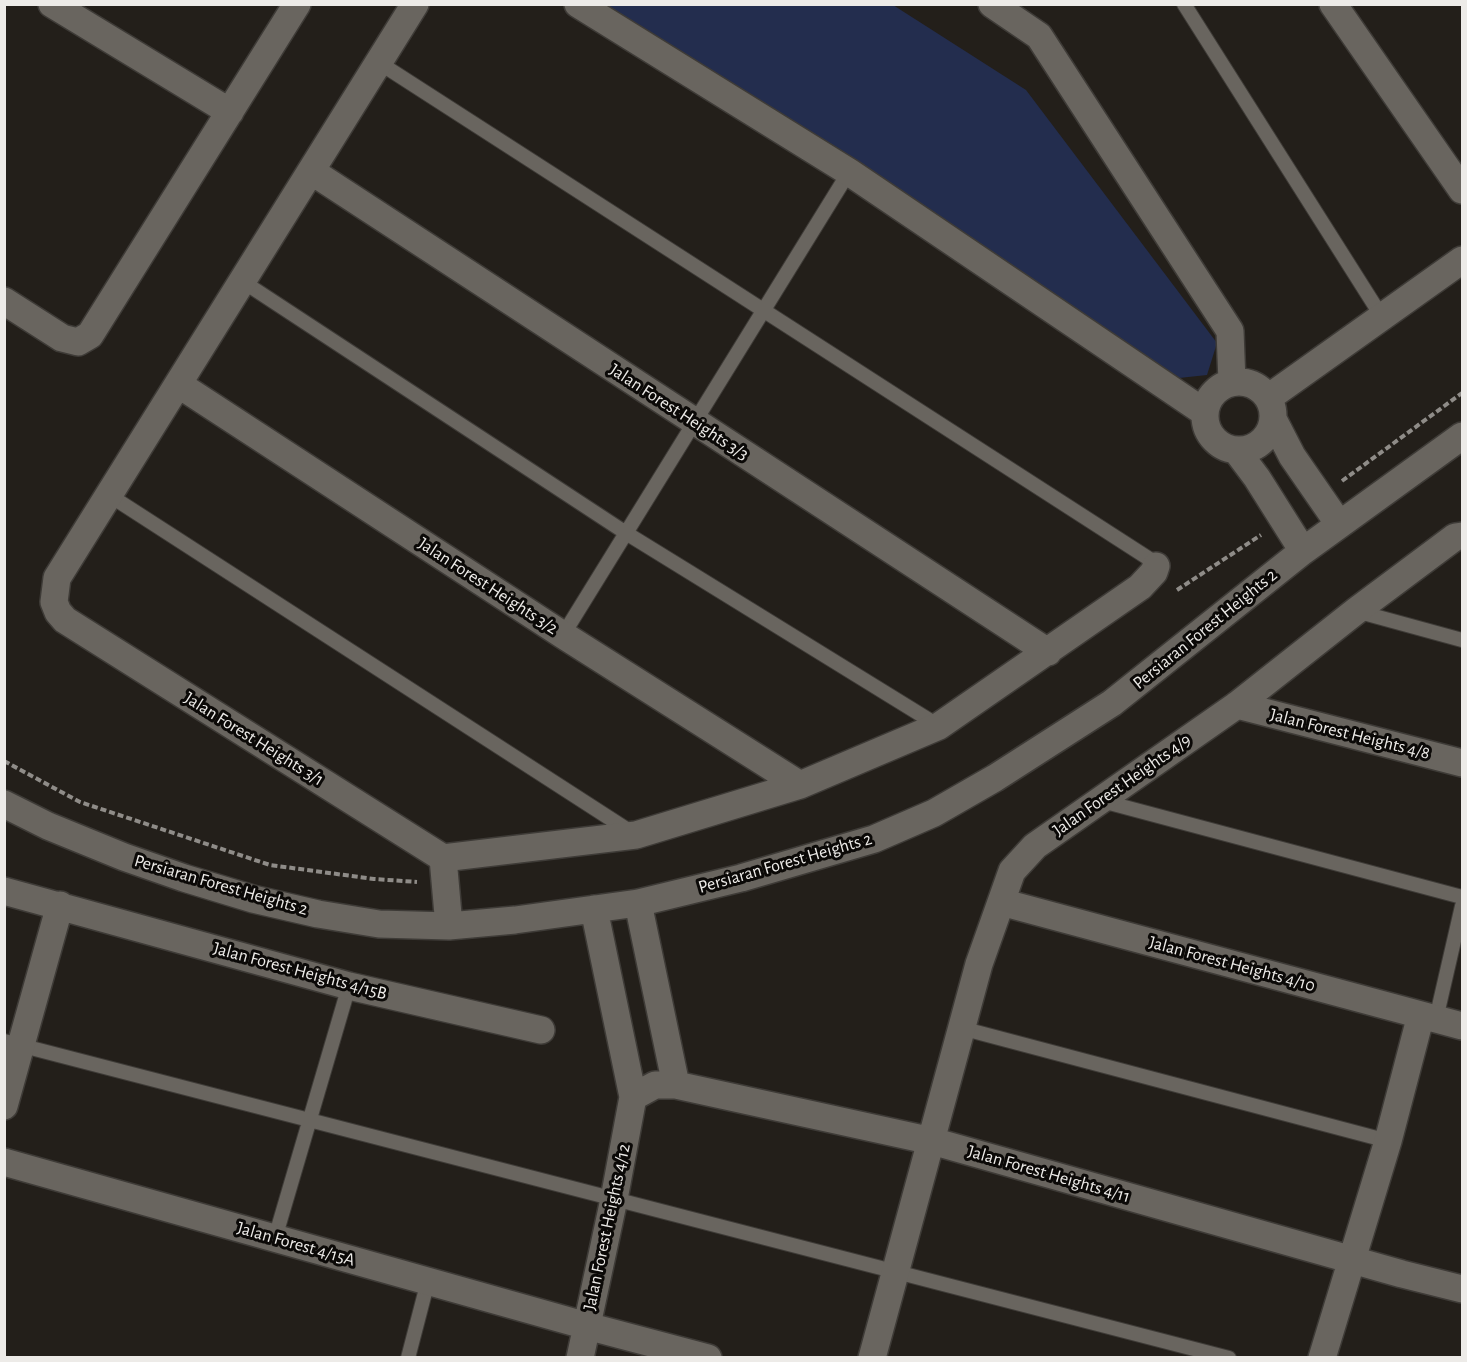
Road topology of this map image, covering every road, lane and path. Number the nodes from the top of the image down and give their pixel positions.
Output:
1 (52, 4) edge
2 (297, 4) edge
3 (415, 4) edge
4 (578, 4) edge
5 (992, 4) edge
6 (1184, 4) edge
7 (1333, 4) edge
8 (378, 62) junction
9 (230, 112) junction
10 (311, 171) junction
11 (849, 172) junction
12 (1462, 190) edge
13 (1462, 260) edge
14 (242, 281) junction
15 (4, 301) edge
16 (764, 310) junction
17 (1382, 317) junction
18 (1232, 382) junction
19 (178, 384) junction
20 (1271, 409) junction
21 (1204, 412) junction
22 (695, 422) junction
23 (1462, 436) edge
24 (1236, 450) junction
25 (109, 495) junction
26 (1339, 524) junction
27 (627, 533) junction
28 (1462, 536) edge
29 (1303, 551) junction
30 (1156, 566) joint
31 (1356, 611) junction
32 (563, 635) junction
33 (1462, 640) edge
34 (1048, 652) junction
35 (1237, 705) junction
36 (939, 726) junction
37 (1462, 763) edge
38 (800, 785) junction
39 (1100, 800) junction
40 (4, 804) edge
41 (636, 835) junction
42 (443, 858) junction
43 (4, 891) edge
44 (1462, 897) edge
45 (1001, 902) junction
46 (638, 903) junction
47 (60, 905) junction
48 (1462, 906) edge
49 (594, 909) junction
50 (449, 926) junction
51 (349, 986) junction
52 (1428, 1017) junction
53 (1462, 1026) edge
54 (961, 1028) junction
55 (541, 1030) dead end
56 (13, 1043) edge
57 (676, 1085) junction
58 (633, 1097) junction
59 (4, 1106) edge
60 (309, 1120) junction
61 (932, 1141) junction
62 (1388, 1141) junction
63 (4, 1162) edge
64 (614, 1199) junction
65 (275, 1238) junction
66 (1353, 1259) junction
67 (897, 1271) junction
68 (428, 1281) junction
69 (1462, 1288) edge
70 (587, 1326) junction
71 (408, 1358) edge
72 (580, 1358) edge
73 (708, 1358) edge
74 (872, 1358) edge
75 (1229, 1358) edge
76 (1322, 1358) edge

1 - 9 street
2 - 9 street
3 - 8 street
4 - 11 street
5 - 18 street
6 - 17 lane
7 - 12 street
8 - 10 street
8 - 16 lane
9 - 15 street
10 - 14 street
10 - 22 street, Jalan Forest Heights 3/3
11 - 16 lane
11 - 21 street
13 - 17 street
14 - 19 street
14 - 27 lane
16 - 22 lane
16 - 30 lane
17 - 20 street
18 - 20 street
18 - 21 street
19 - 25 street
19 - 32 street, Jalan Forest Heights 3/2
20 - 24 street
20 - 26 street
21 - 24 street
22 - 27 lane
22 - 34 street, Jalan Forest Heights 3/3
23 - 26 street, Persiaran Forest Heights 2
24 - 29 street
25 - 41 lane
25 - 42 street, Jalan Forest Heights 3/1
26 - 29 street, Persiaran Forest Heights 2
27 - 32 lane
27 - 36 lane
28 - 31 street, Jalan Forest Heights 4/9
29 - 46 street, Persiaran Forest Heights 2
30 - 34 street
31 - 33 lane
31 - 35 street, Jalan Forest Heights 4/9
32 - 38 street, Jalan Forest Heights 3/2
34 - 36 street
35 - 37 street, Jalan Forest Heights 4/8
35 - 39 street, Jalan Forest Heights 4/9
36 - 38 street
38 - 41 street
39 - 44 lane
39 - 45 street, Jalan Forest Heights 4/9
40 - 50 street, Persiaran Forest Heights 2
41 - 42 street
42 - 50 street
43 - 47 street, Jalan Forest Heights 4/15B
45 - 52 street, Jalan Forest Heights 4/10
45 - 54 street, Jalan Forest Heights 4/9
46 - 49 street, Persiaran Forest Heights 2
46 - 57 street
47 - 51 street, Jalan Forest Heights 4/15B
47 - 56 street
48 - 52 lane
49 - 50 street, Persiaran Forest Heights 2
49 - 58 street
51 - 55 street, Jalan Forest Heights 4/15B
51 - 60 lane
52 - 53 street, Jalan Forest Heights 4/10
52 - 62 street
54 - 61 street, Jalan Forest Heights 4/9
54 - 62 lane
56 - 59 street
56 - 60 lane
57 - 58 street, Jalan Forest Heights 4/11
57 - 61 street, Jalan Forest Heights 4/11
58 - 64 street, Jalan Forest Heights 4/12
60 - 64 lane
60 - 65 lane
61 - 66 street, Jalan Forest Heights 4/11
61 - 67 street, Jalan Forest Heights 4/9
62 - 66 street
63 - 65 street, Jalan Forest 4/15A
64 - 67 lane
64 - 70 street, Jalan Forest Heights 4/12
65 - 68 street, Jalan Forest 4/15A
66 - 69 street, Jalan Forest Heights 4/11
66 - 76 street
67 - 74 street, Jalan Forest Heights 4/9
67 - 75 lane
68 - 70 street, Jalan Forest 4/15A
68 - 71 lane
70 - 72 street, Jalan Forest Heights 4/12
70 - 73 street, Jalan Forest 4/15A

